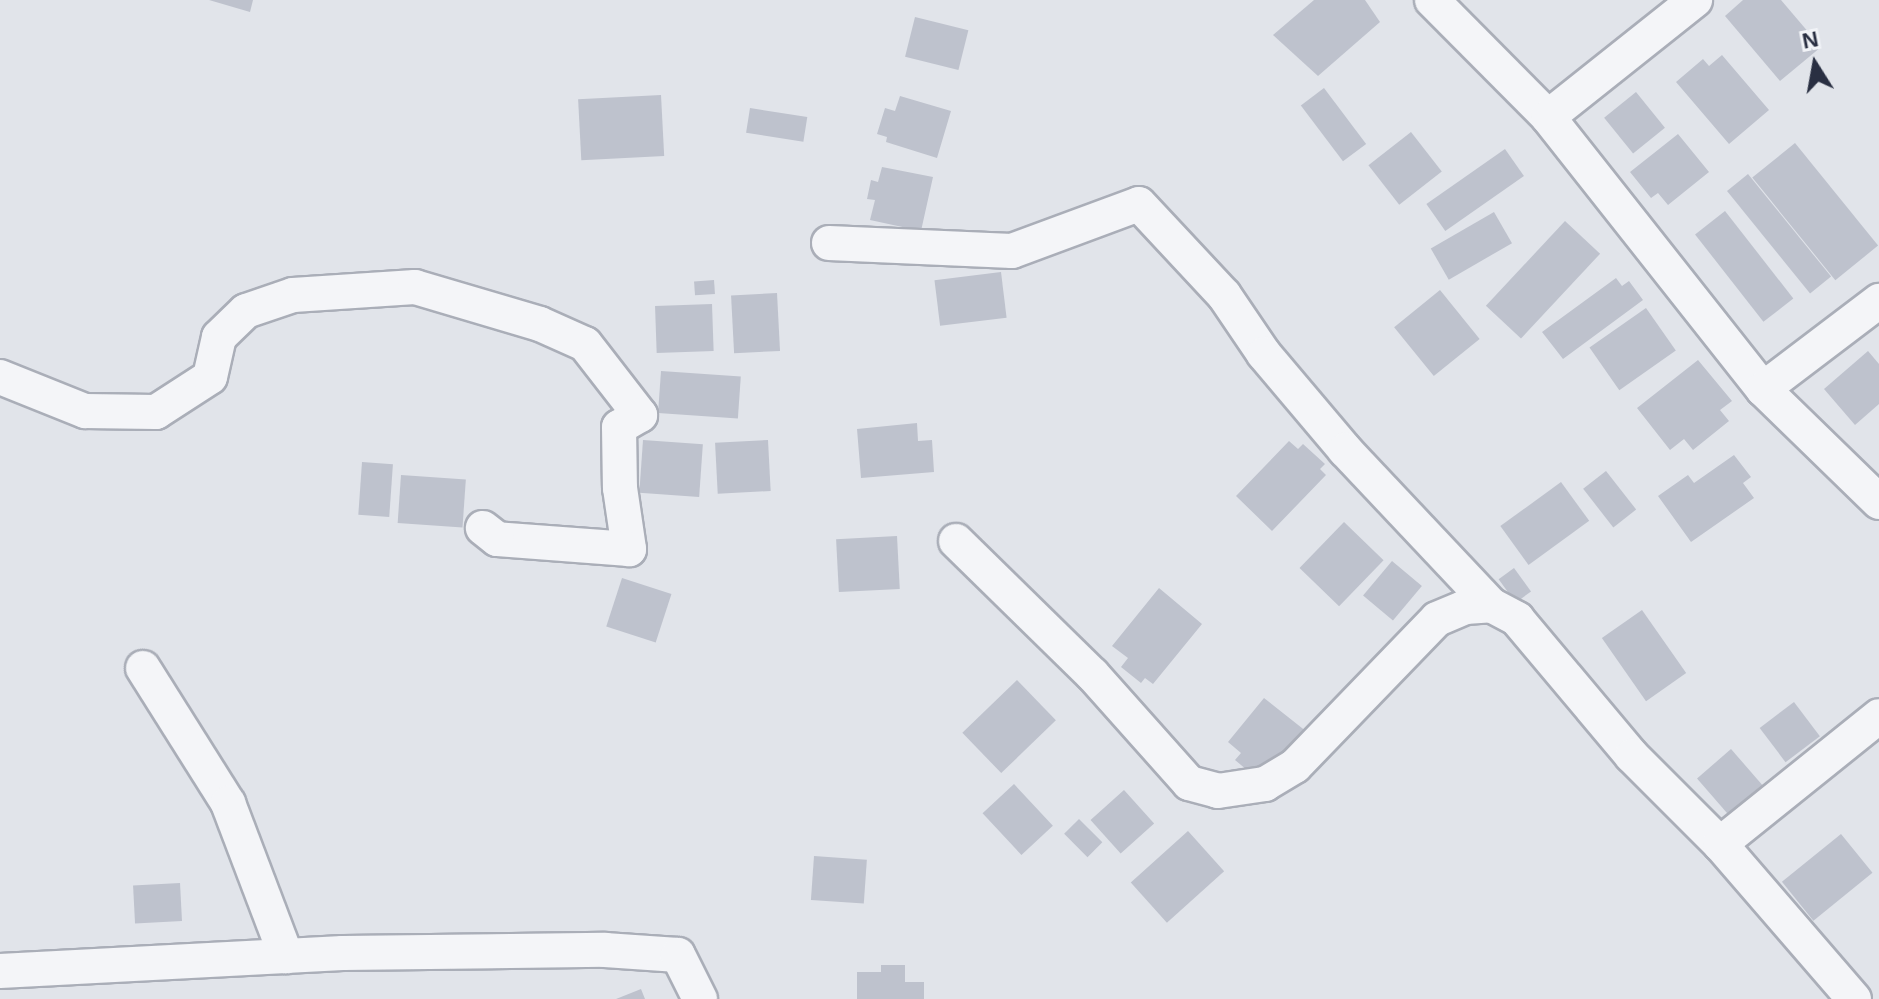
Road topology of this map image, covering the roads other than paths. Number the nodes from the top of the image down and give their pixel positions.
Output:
1 (1432, 0) edge
2 (1695, 0) edge
3 (1548, 117) junction
4 (829, 243) dead end
5 (1879, 301) edge
6 (0, 377) edge
7 (1763, 389) junction
8 (1879, 502) edge
9 (483, 528) dead end
10 (956, 541) dead end
11 (1491, 605) junction
12 (143, 668) dead end
13 (1879, 716) edge
14 (1720, 844) junction
15 (286, 956) junction
16 (0, 971) edge
17 (700, 999) edge
18 (1854, 999) edge

1 - 3 street
2 - 3 street
3 - 7 street
4 - 11 street
5 - 7 street
6 - 9 street
7 - 8 street
10 - 11 street
11 - 14 street
12 - 15 street
13 - 14 street
14 - 18 street
15 - 16 street
15 - 17 street

